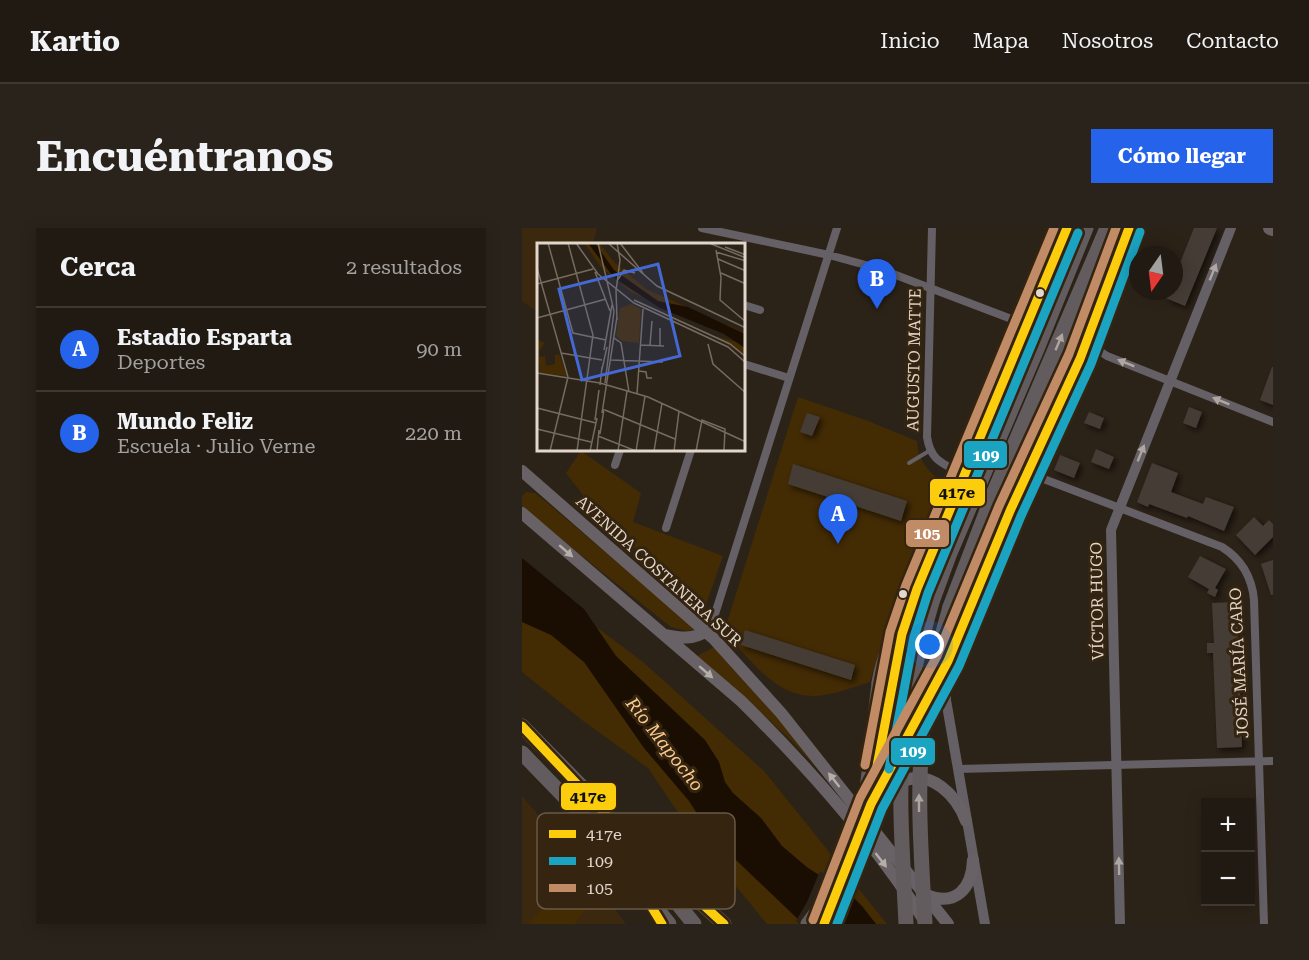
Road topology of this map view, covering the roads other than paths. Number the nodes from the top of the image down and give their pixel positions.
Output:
1 (702, 228) edge
2 (837, 228) edge
3 (932, 228) edge
4 (1067, 228) edge
5 (1086, 228) edge
6 (1107, 228) edge
7 (1129, 228) edge
8 (1231, 228) edge
9 (738, 232) edge
10 (829, 255) junction
11 (1110, 276) junction
12 (931, 288) junction
13 (746, 306) edge
14 (760, 310) dead end
15 (1027, 325) junction
16 (1089, 337) junction
17 (746, 365) edge
18 (789, 378) junction
19 (1169, 381) junction
20 (1273, 422) edge
21 (995, 448) junction
22 (930, 450) junction
23 (619, 452) edge
24 (689, 452) edge
25 (909, 463) dead end
26 (615, 465) dead end
27 (522, 471) edge
28 (1028, 473) junction
29 (964, 475) junction
30 (535, 483) junction
31 (522, 486) edge
32 (994, 492) junction
33 (1119, 508) junction
34 (522, 513) edge
35 (666, 528) dead end
36 (706, 632) junction
37 (662, 633) junction
38 (946, 665) junction
39 (522, 726) edge
40 (522, 753) edge
41 (1259, 761) junction
42 (1273, 761) edge
43 (1116, 764) junction
44 (958, 769) junction
45 (869, 803) junction
46 (580, 813) edge
47 (604, 813) edge
48 (966, 821) junction
49 (863, 822) joint
50 (973, 860) junction
51 (841, 880) junction
52 (927, 895) junction
53 (653, 909) edge
54 (657, 909) edge
55 (682, 909) edge
56 (708, 909) edge
57 (662, 924) edge
58 (669, 924) edge
59 (694, 924) edge
60 (724, 924) edge
61 (808, 924) edge
62 (824, 924) edge
63 (906, 924) edge
64 (926, 924) edge
65 (948, 924) edge
66 (985, 924) edge
67 (1120, 924) edge
68 (1264, 924) edge

1 - 9 street
2 - 10 street
3 - 12 street, AUGUSTO MATTE
4 - 15 main road
5 - 21 highway
32 -> 6 highway
7 - 11 main road
19 -> 8 street, VÍCTOR HUGO
9 - 10 street
10 - 12 street
10 - 18 street
11 - 16 main road
11 - 32 highway
12 - 15 street
12 - 22 street, AUGUSTO MATTE
13 - 14 street
15 - 29 main road
19 -> 16 street
16 - 28 main road
17 - 18 street
18 - 36 street
20 -> 19 street
33 -> 19 street, VÍCTOR HUGO
21 - 45 highway, bridge
21 - 63 highway, bridge
22 - 25 lane
22 - 29 street, AUGUSTO MATTE
23 - 26 street
24 - 35 street
27 - 30 main road, AVENIDA COSTANERA SUR
28 - 33 street, JOSÉ MARÍA CARO
28 - 38 main road
29 - 45 main road
30 - 31 main road
30 - 36 main road, AVENIDA COSTANERA SUR
64 -> 32 highway, bridge
33 - 41 street, JOSÉ MARÍA CARO
33 - 43 street, VÍCTOR HUGO
34 -> 37 main road
36 - 37 main road
52 -> 36 main road, AVENIDA COSTANERA SUR
37 -> 64 main road
38 - 44 street
38 - 45 main road
39 - 47 highway
40 - 46 highway
41 - 42 street
41 - 43 street
41 - 68 street, JOSÉ MARÍA CARO
43 - 44 street
67 -> 43 street, VÍCTOR HUGO
44 - 48 street
45 - 48 main road
45 - 49 highway, bridge
48 - 50 street
49 - 51 main road, bridge
50 - 52 main road
50 - 66 street
51 - 61 highway
51 - 62 main road
52 - 65 main road, AVENIDA COSTANERA SUR
53 - 57 highway
54 - 58 highway
55 - 59 highway
56 - 60 highway

